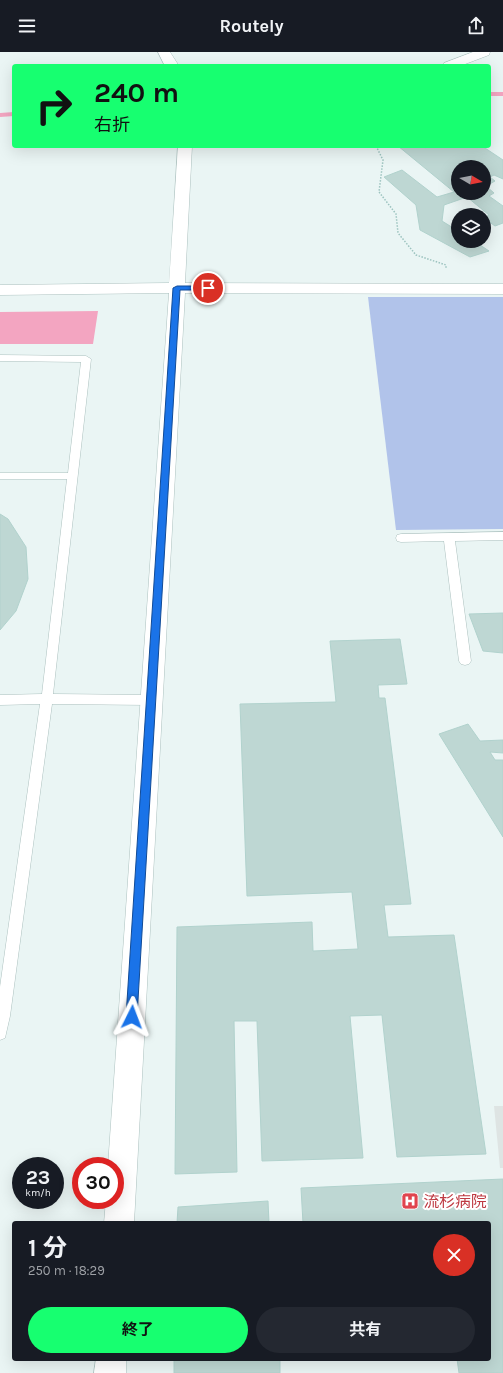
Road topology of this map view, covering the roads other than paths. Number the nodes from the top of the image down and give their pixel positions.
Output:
1 (164, 52) edge
2 (484, 52) edge
3 (171, 64) edge
4 (454, 64) edge
5 (185, 148) edge
6 (177, 288) junction
7 (503, 289) edge
8 (0, 290) edge
9 (0, 358) edge
10 (0, 476) edge
11 (72, 476) junction
12 (503, 536) edge
13 (449, 537) junction
14 (401, 538) dead end
15 (465, 661) dead end
16 (47, 699) junction
17 (0, 700) edge
18 (151, 700) junction
19 (1, 1016) edge
20 (0, 1033) edge
21 (119, 1221) edge
22 (110, 1361) edge
23 (110, 1373) edge

1 - 3 street
2 - 4 street
5 - 6 street
6 - 7 street
6 - 8 street
6 - 18 street
9 - 11 lane
10 - 11 lane
11 - 16 lane
12 - 13 lane
13 - 14 lane
13 - 15 lane
16 - 17 lane
16 - 18 lane
16 - 19 lane
18 - 21 street
19 - 20 lane
22 - 23 street

